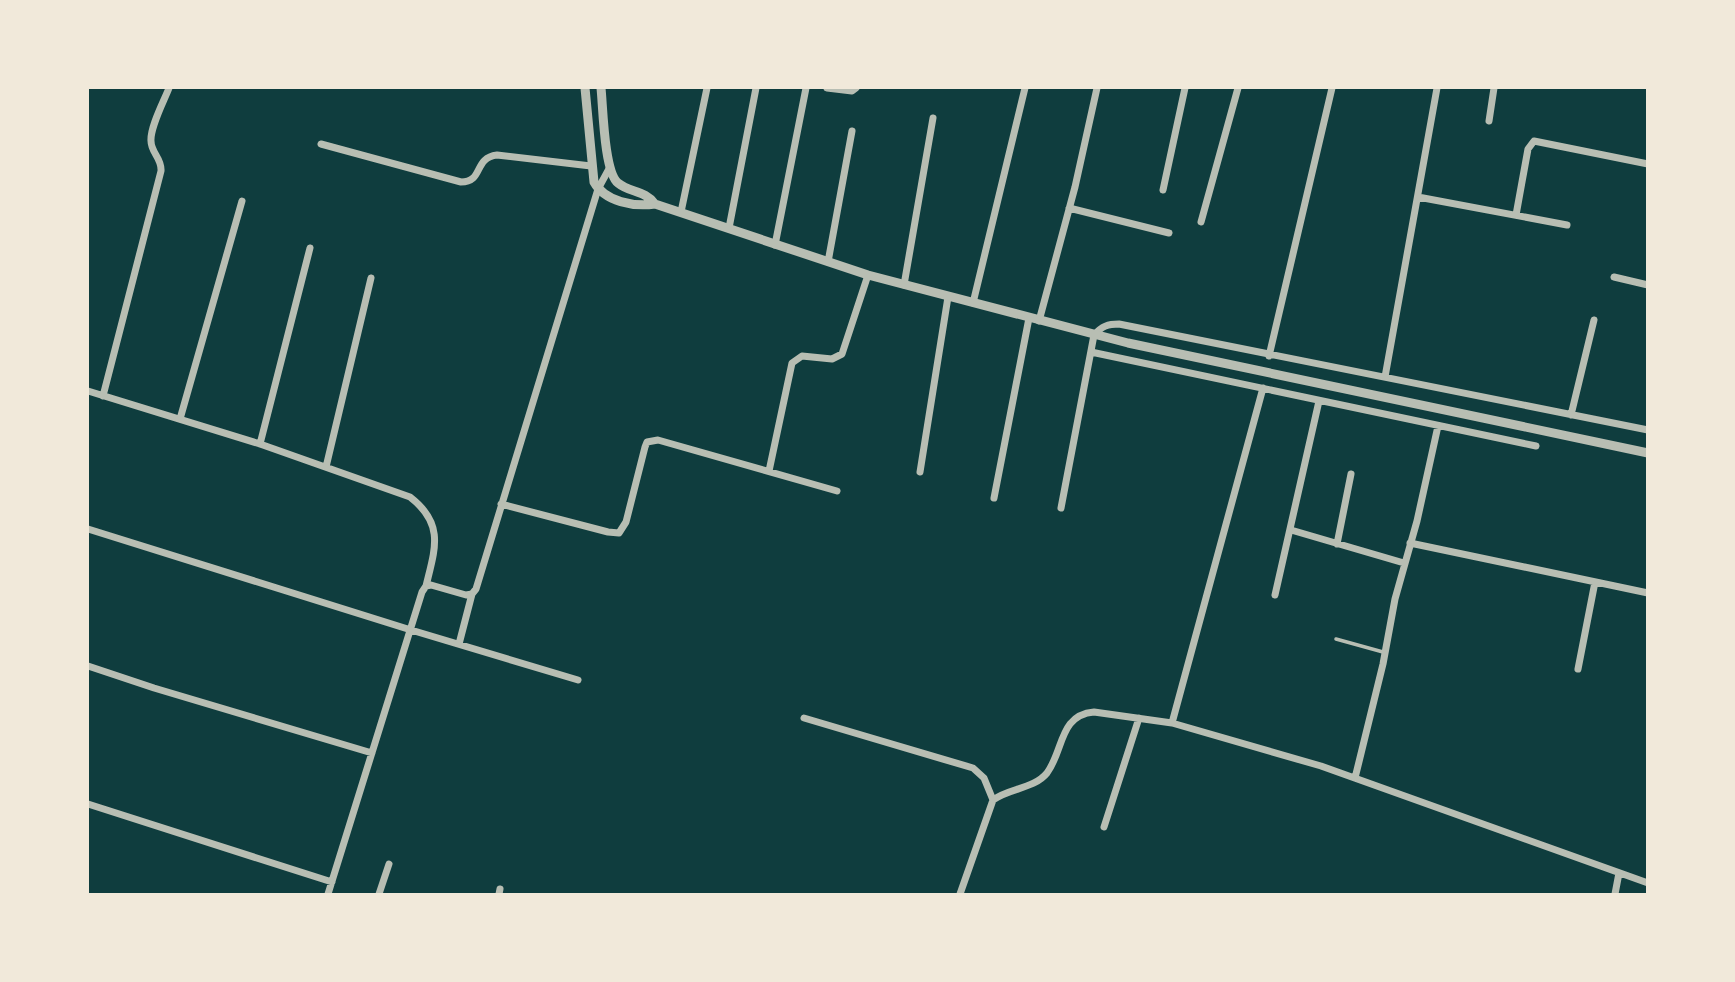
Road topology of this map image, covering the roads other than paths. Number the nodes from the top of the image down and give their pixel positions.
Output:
1 (169, 88) edge
2 (585, 88) edge
3 (601, 88) edge
4 (707, 88) edge
5 (755, 88) edge
6 (806, 88) edge
7 (827, 88) edge
8 (856, 88) edge
9 (1025, 88) edge
10 (1097, 88) edge
11 (1185, 88) edge
12 (1238, 88) edge
13 (1332, 88) edge
14 (1437, 88) edge
15 (1494, 88) edge
16 (933, 118) dead end
17 (1489, 121) dead end
18 (852, 131) dead end
19 (321, 144) dead end
20 (1647, 164) edge
21 (591, 166) junction
22 (610, 167) junction
23 (598, 189) junction
24 (1163, 190) dead end
25 (1418, 197) junction
26 (242, 201) dead end
27 (655, 204) junction
28 (1069, 208) junction
29 (681, 212) junction
30 (1516, 215) junction
31 (1201, 222) dead end
32 (1567, 225) dead end
33 (729, 228) junction
34 (1169, 233) dead end
35 (775, 244) junction
36 (310, 248) dead end
37 (828, 262) junction
38 (868, 275) junction
39 (1614, 277) dead end
40 (371, 278) dead end
41 (904, 285) junction
42 (1647, 285) edge
43 (948, 297) junction
44 (973, 303) junction
45 (1029, 318) junction
46 (1594, 320) dead end
47 (1040, 321) junction
48 (1094, 335) junction
49 (1091, 352) junction
50 (1269, 356) junction
51 (1385, 377) junction
52 (1263, 388) junction
53 (88, 391) edge
54 (103, 396) junction
55 (1319, 401) junction
56 (1571, 415) junction
57 (180, 419) junction
58 (1438, 426) junction
59 (1647, 430) edge
60 (260, 444) junction
61 (1535, 446) dead end
62 (1647, 453) edge
63 (326, 467) junction
64 (769, 471) junction
65 (920, 472) dead end
66 (1351, 474) dead end
67 (837, 491) dead end
68 (994, 498) dead end
69 (501, 504) junction
70 (1061, 508) dead end
71 (88, 529) edge
72 (1291, 530) junction
73 (1337, 544) junction
74 (1410, 544) junction
75 (1404, 564) junction
76 (1595, 582) junction
77 (426, 586) junction
78 (1647, 593) edge
79 (472, 594) junction
80 (1275, 595) dead end
81 (411, 630) junction
82 (1336, 639) dead end
83 (459, 645) junction
84 (1385, 653) junction
85 (88, 666) edge
86 (1578, 669) dead end
87 (578, 680) dead end
88 (804, 718) dead end
89 (1139, 718) junction
90 (1172, 723) junction
91 (372, 753) junction
92 (1355, 778) junction
93 (993, 800) junction
94 (88, 804) edge
95 (1104, 827) dead end
96 (389, 864) dead end
97 (1619, 873) junction
98 (332, 882) junction
99 (1647, 883) edge
100 (328, 894) edge
101 (379, 894) edge
102 (960, 894) edge
103 (1615, 894) edge

1 - 54 street
2 - 21 street
3 - 22 street
4 - 29 street
5 - 33 street
6 - 35 street
7 - 8 street
9 - 44 street
10 - 28 street
11 - 24 street
12 - 31 street
13 - 50 street
14 - 25 street
15 - 17 street
16 - 41 street
18 - 37 street
19 - 21 street
20 - 30 street
21 - 23 street
22 - 23 street
22 - 27 street
23 - 27 street
23 - 69 street
25 - 30 street
25 - 51 street
26 - 57 street
27 - 29 street
28 - 34 street
28 - 47 street
29 - 33 street
30 - 32 street
33 - 35 street
35 - 37 street
36 - 60 street
37 - 38 street
38 - 41 street
38 - 64 street
39 - 42 street
40 - 63 street
41 - 43 street
43 - 44 street
43 - 65 street
44 - 45 street
45 - 47 street
45 - 68 street
46 - 56 street
47 - 48 street
48 - 49 street
48 - 50 street
48 - 62 street
49 - 52 street
49 - 70 street
50 - 51 street
51 - 56 street
52 - 55 street
52 - 90 street
53 - 54 street
54 - 57 street
55 - 58 street
55 - 72 street
56 - 59 street
57 - 60 street
58 - 61 street
58 - 74 street
60 - 63 street
63 - 77 street
64 - 67 street
64 - 69 street
66 - 73 street
69 - 79 street
71 - 81 street
72 - 73 street
72 - 80 street
73 - 75 street
74 - 75 street
74 - 76 street
75 - 84 street
76 - 78 street
76 - 86 street
77 - 79 street
77 - 81 street
79 - 83 street
81 - 83 street
81 - 91 street
82 - 84 lane
83 - 87 street
84 - 92 street
85 - 91 street
88 - 93 street
89 - 90 street
89 - 93 street
89 - 95 street
90 - 92 street
91 - 98 street
92 - 97 street
93 - 102 street
94 - 98 street
96 - 101 street
97 - 99 street
97 - 103 street
98 - 100 street

